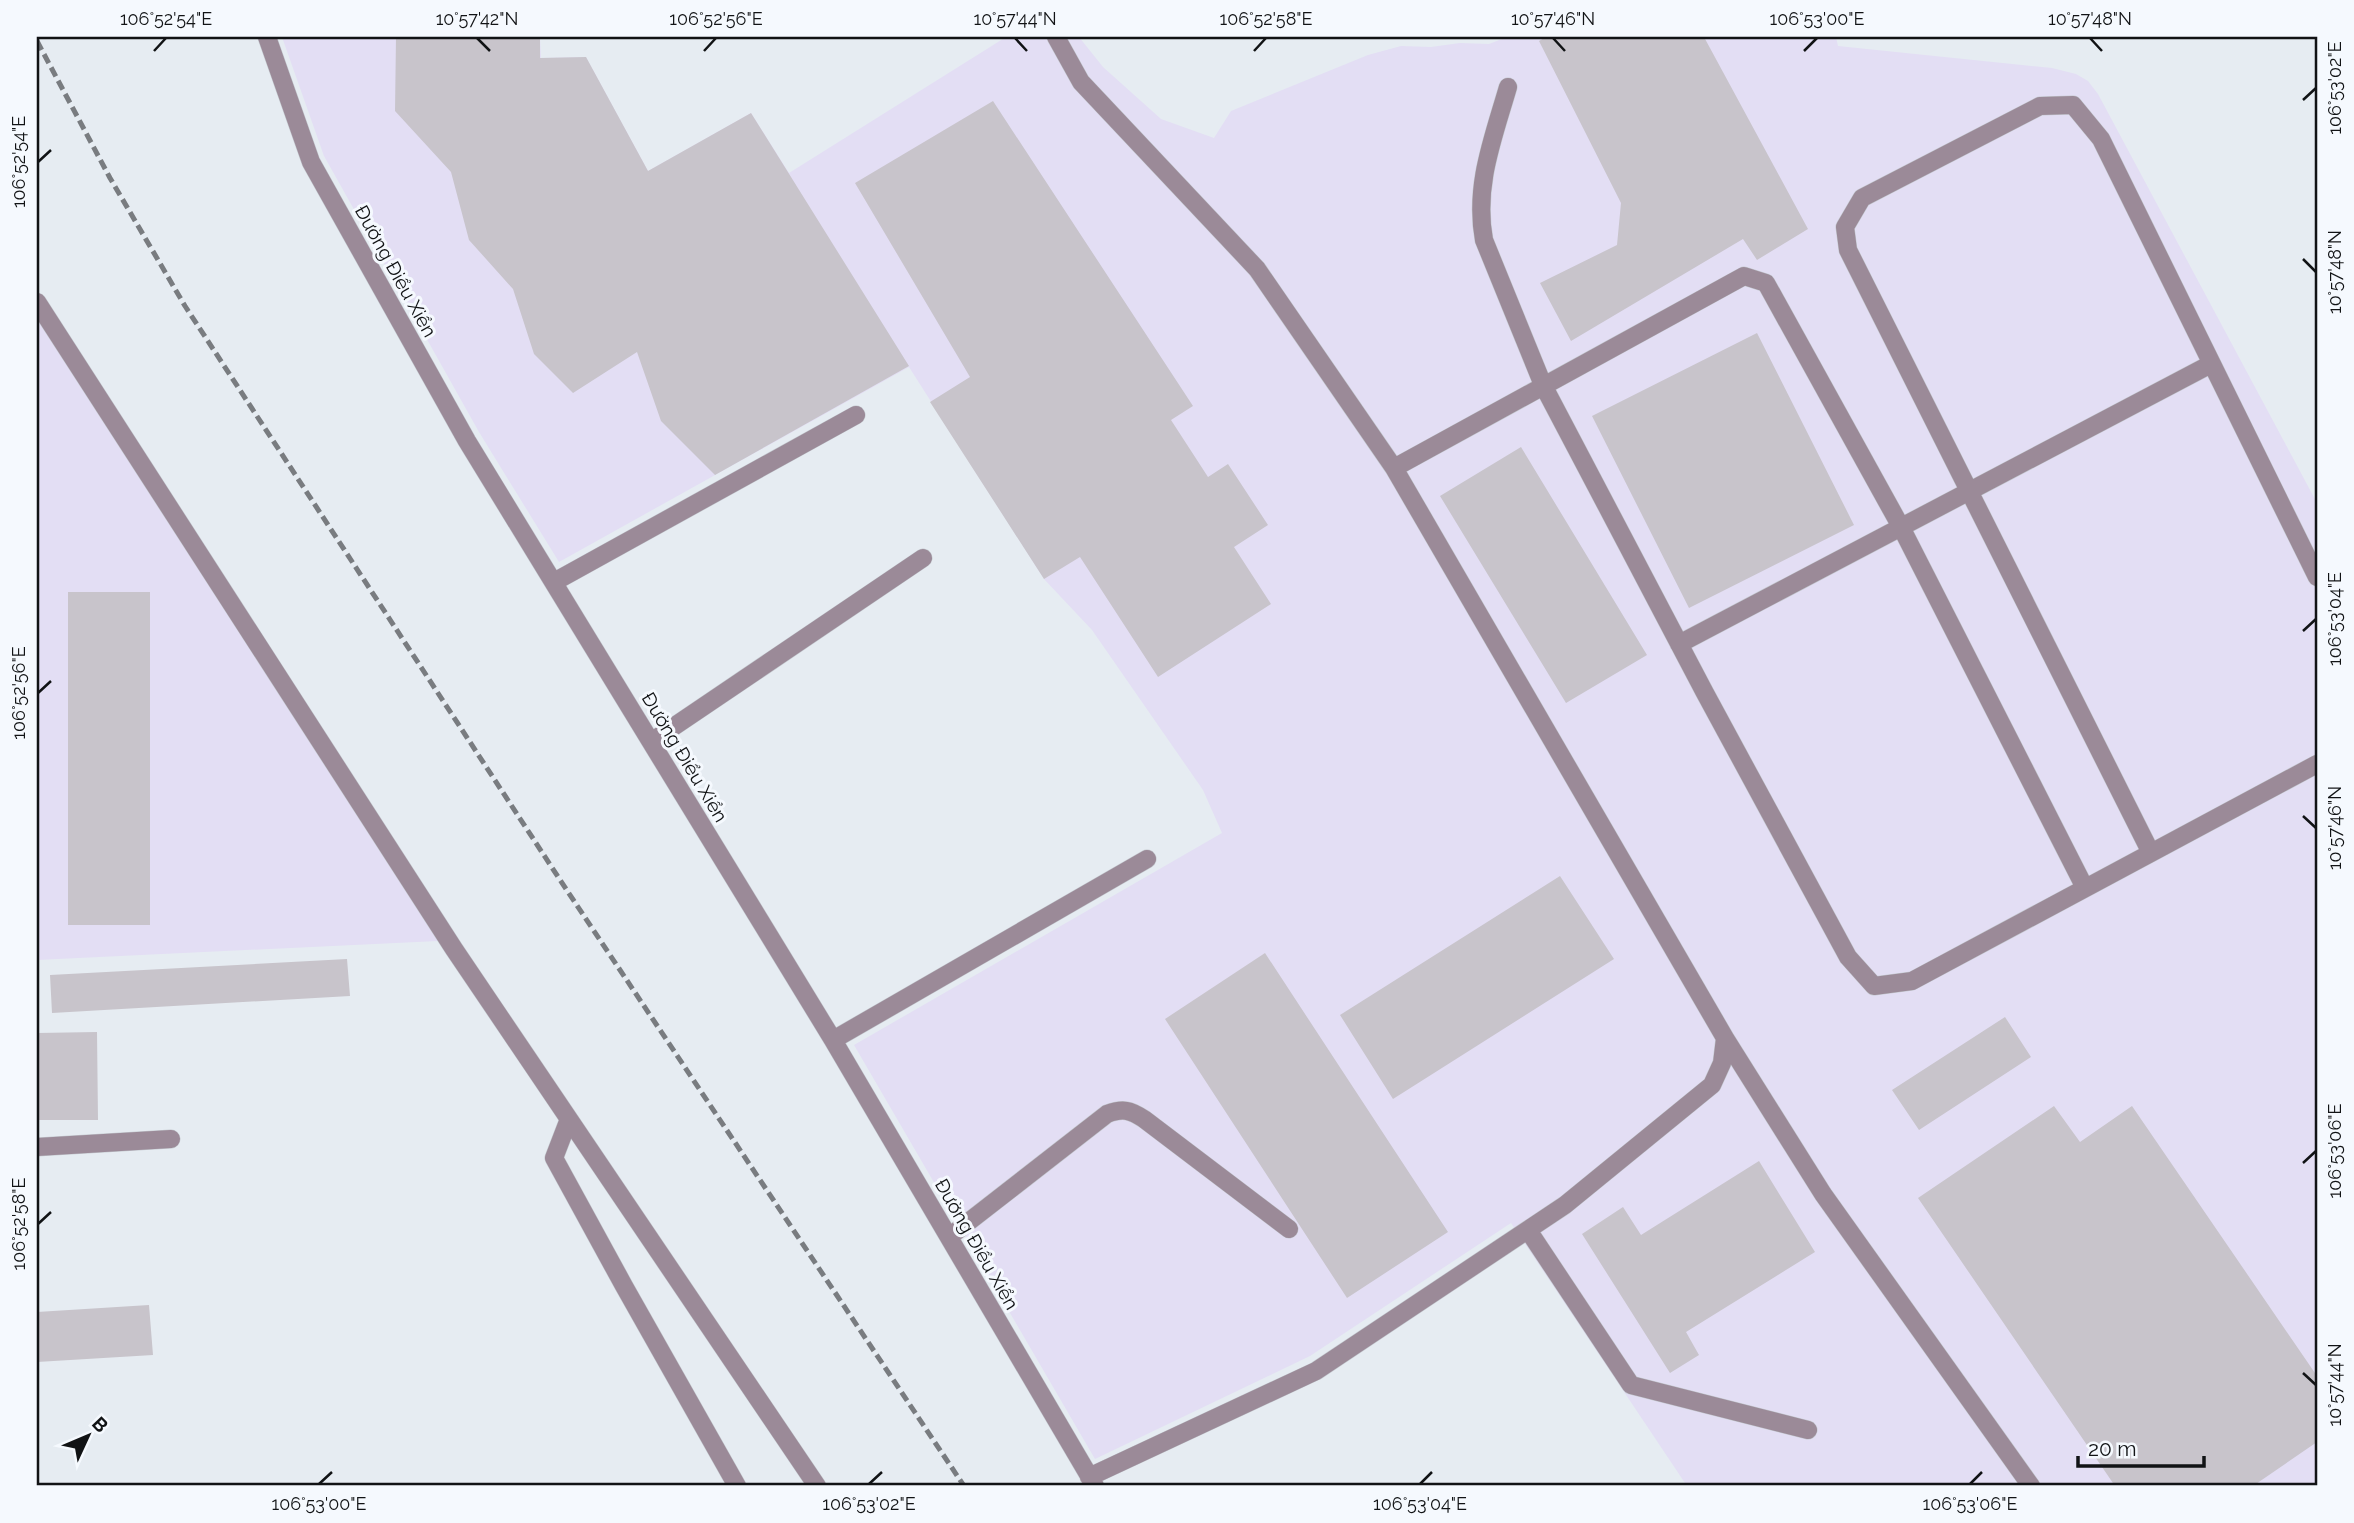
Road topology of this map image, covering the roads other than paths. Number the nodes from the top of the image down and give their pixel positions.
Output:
1 (267, 37) edge
2 (1056, 37) edge
3 (1508, 87) dead end
4 (37, 302) edge
5 (2211, 364) junction
6 (1543, 385) junction
7 (856, 415) dead end
8 (1394, 468) junction
9 (1969, 492) junction
10 (1901, 527) junction
11 (923, 558) dead end
12 (2317, 577) edge
13 (554, 582) junction
14 (1679, 644) junction
15 (651, 742) junction
16 (2317, 764) edge
17 (2151, 853) junction
18 (1147, 859) dead end
19 (2085, 888) junction
20 (1725, 1038) junction
21 (833, 1040) junction
22 (569, 1119) junction
23 (171, 1139) dead end
24 (37, 1147) edge
25 (1289, 1229) dead end
26 (1528, 1230) junction
27 (949, 1237) junction
28 (1808, 1430) dead end
29 (1092, 1482) edge
30 (737, 1486) edge
31 (817, 1486) edge
32 (2031, 1486) edge

1 - 13 street, Đường Điểu Xiển
2 - 8 street
3 - 6 street
4 - 22 street
5 - 9 street
5 - 9 street
5 - 12 street
6 - 8 street
6 - 10 street
6 - 14 street
7 - 13 street
8 - 20 street
9 - 10 street
9 - 17 street
10 - 14 street
10 - 19 street
11 - 15 street
13 - 15 street, Đường Điểu Xiển
14 - 19 street
15 - 21 street, Đường Điểu Xiển
16 - 17 street
17 - 19 street
18 - 21 street
20 - 26 street
20 - 32 street
21 - 27 street, Đường Điểu Xiển
22 - 30 street
22 - 31 street
23 - 24 street
25 - 27 street
26 - 28 street
26 - 29 street
27 - 29 street, Đường Điểu Xiển

